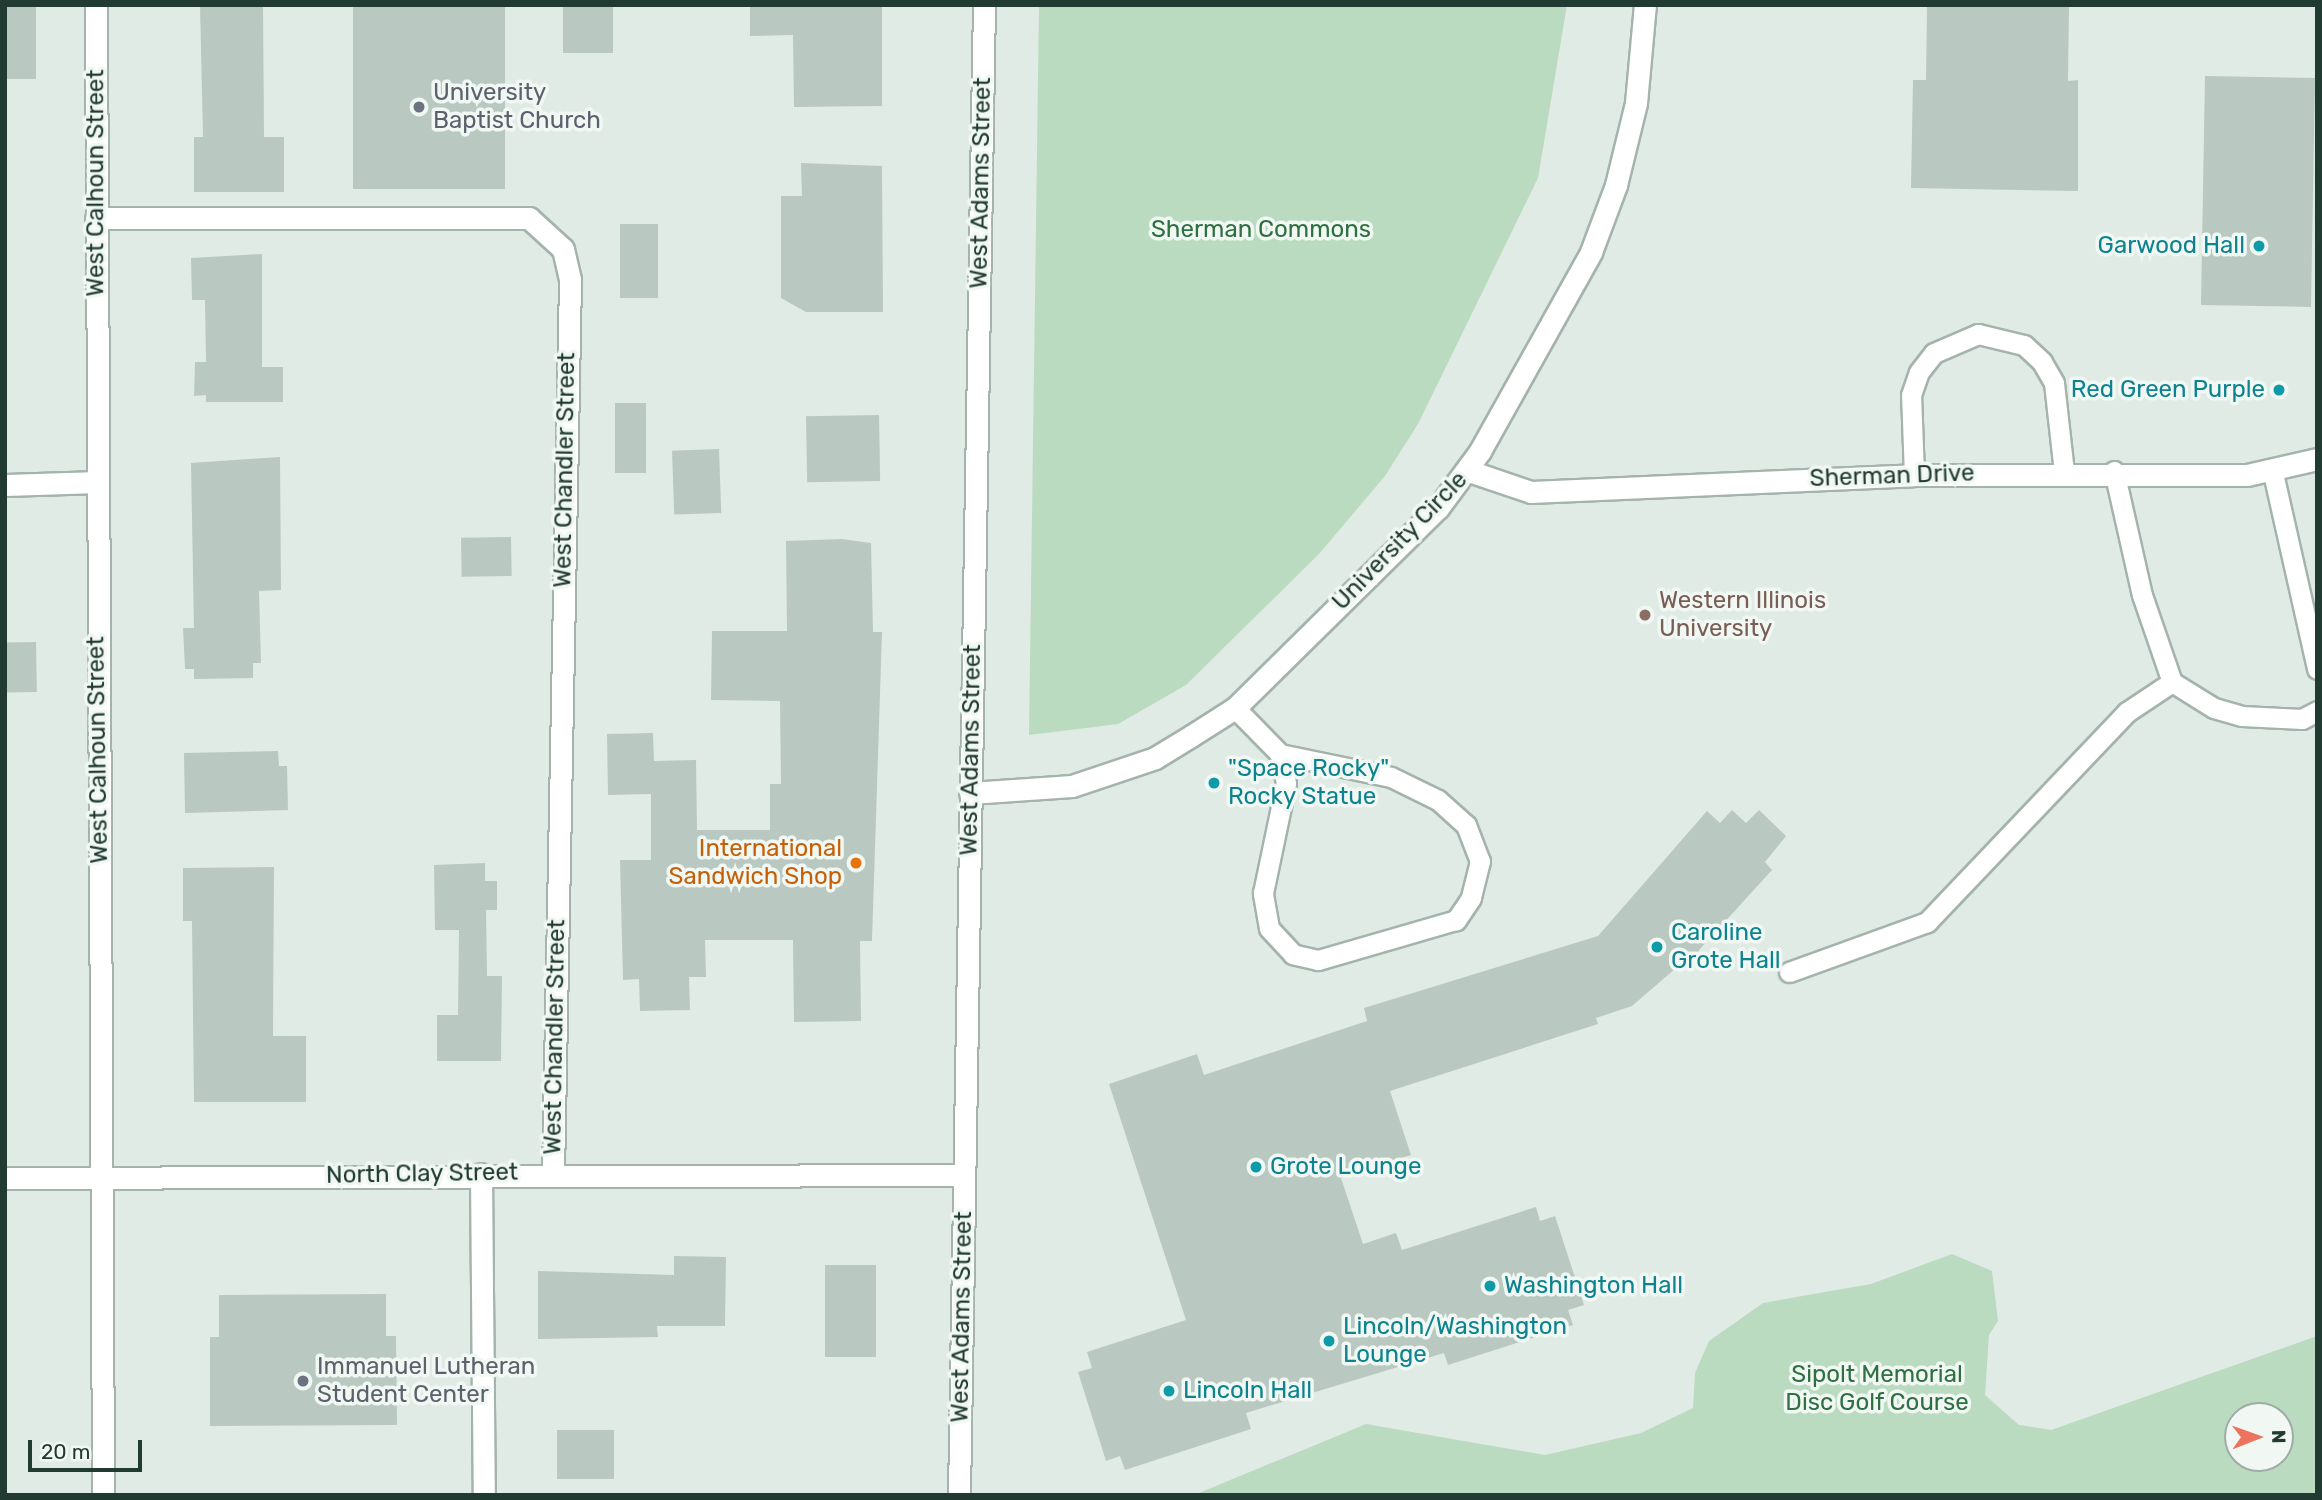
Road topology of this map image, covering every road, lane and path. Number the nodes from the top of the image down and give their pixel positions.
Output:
1 (96, 5) edge
2 (984, 5) edge
3 (1645, 5) edge
4 (96, 218) junction
5 (2317, 459) edge
6 (1469, 471) junction
7 (2114, 471) junction
8 (2064, 472) junction
9 (2273, 473) junction
10 (1914, 475) junction
11 (96, 482) junction
12 (5, 485) edge
13 (2317, 669) edge
14 (2172, 682) junction
15 (1235, 708) junction
16 (2317, 711) edge
17 (1280, 754) junction
18 (970, 793) junction
19 (1788, 972) dead end
20 (553, 1172) junction
21 (481, 1174) junction
22 (964, 1175) junction
23 (5, 1178) edge
24 (102, 1178) junction
25 (103, 1495) edge
26 (484, 1495) edge
27 (959, 1495) edge

1 - 4 street, West Calhoun Street
2 - 18 street, West Adams Street
3 - 6 street, University Circle
4 - 11 street, West Calhoun Street
4 - 20 street, West Chandler Street
5 - 9 street, Sherman Drive
6 - 10 street, Sherman Drive
6 - 15 street, University Circle
7 - 8 street, Sherman Drive
7 - 9 street, Sherman Drive
7 - 14 lane
8 - 10 street, Sherman Drive
8 - 10 lane
9 - 13 lane
11 - 12 street
11 - 24 street, West Calhoun Street
14 - 16 lane
14 - 19 lane
15 - 17 lane
15 - 18 street, University Circle
17 - 17 lane
18 - 22 street, West Adams Street
20 - 21 street, North Clay Street
20 - 22 street, North Clay Street
21 - 24 street, North Clay Street
21 - 26 street
22 - 27 street, West Adams Street
23 - 24 street, North Clay Street
24 - 25 street, West Calhoun Street

